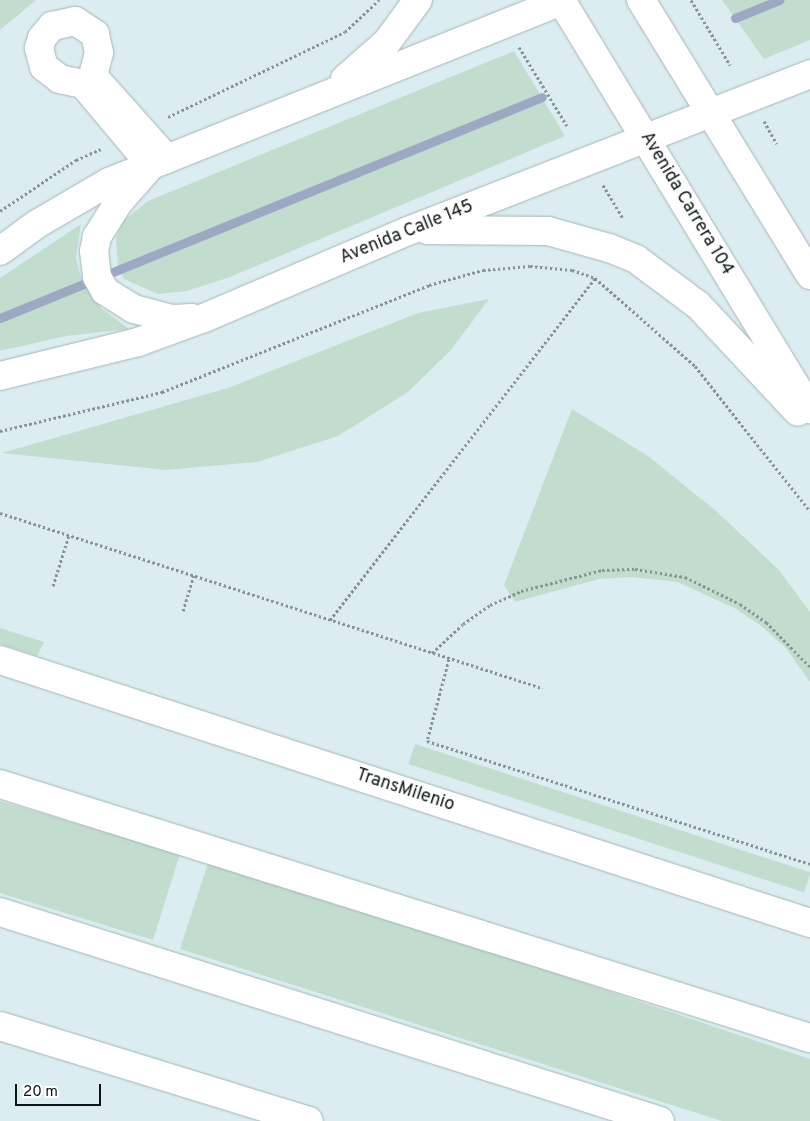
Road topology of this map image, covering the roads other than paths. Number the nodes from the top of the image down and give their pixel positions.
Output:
1 (418, 0) edge
2 (562, 0) edge
3 (642, 0) edge
4 (810, 74) edge
5 (326, 94) junction
6 (711, 113) junction
7 (133, 134) road end
8 (646, 138) junction
9 (159, 162) junction
10 (408, 231) junction
11 (0, 251) edge
12 (810, 275) edge
13 (204, 318) junction
14 (0, 376) edge
15 (810, 409) edge
16 (810, 424) edge
17 (0, 660) edge
18 (0, 784) edge
19 (0, 912) edge
20 (810, 923) edge
21 (0, 1026) edge
22 (810, 1038) edge
23 (309, 1121) edge
24 (660, 1121) edge

1 - 5 main road
2 - 5 main road
2 - 8 main road, Avenida Carrera 104
3 - 6 main road
4 - 6 main road, Avenida Calle 145
5 - 9 main road
6 - 8 main road, Avenida Calle 145
6 - 12 main road
7 - 9 main road
8 - 10 main road, Avenida Calle 145
8 - 15 main road, Avenida Carrera 104
9 - 11 main road
9 - 13 main road
10 - 13 main road, Avenida Calle 145
10 - 16 main road
13 - 14 main road, Avenida Calle 145
17 - 20 main road, TransMilenio
18 - 22 main road
19 - 24 main road
21 - 23 main road

